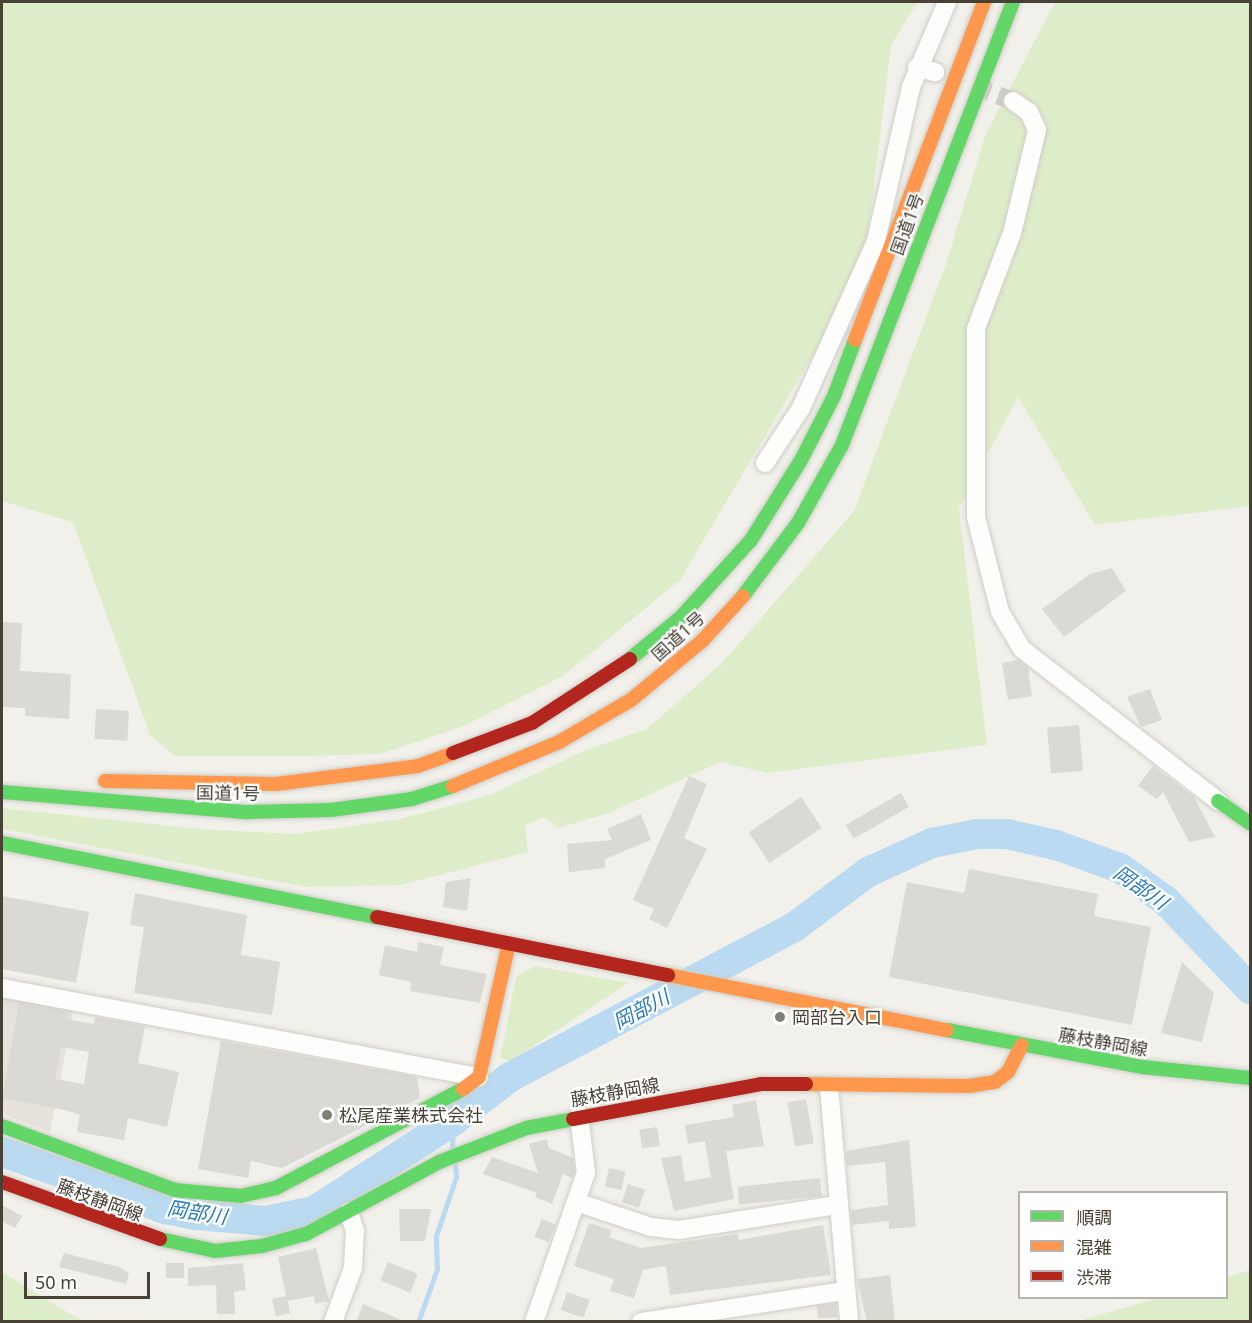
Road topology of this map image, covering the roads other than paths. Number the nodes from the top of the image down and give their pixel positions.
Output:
1 (947, 2) edge
2 (984, 2) edge
3 (1013, 2) edge
4 (917, 66) junction
5 (935, 72) dead end
6 (1013, 101) tunnel mouth
7 (765, 463) dead end
8 (92, 780) dead end
9 (2, 792) edge
10 (1218, 801) joint
11 (1251, 823) edge
12 (2, 843) edge
13 (509, 943) junction
14 (2, 988) edge
15 (1022, 1046) junction
16 (479, 1077) junction
17 (1251, 1078) edge
18 (829, 1087) junction
19 (579, 1116) junction
20 (2, 1126) edge
21 (2, 1182) edge
22 (576, 1202) junction
23 (836, 1204) junction
24 (349, 1212) junction
25 (844, 1291) junction
26 (333, 1322) edge
27 (534, 1322) edge
28 (641, 1322) edge
29 (849, 1322) edge

1 - 4 street
2 - 8 main road, 国道1号
3 - 9 main road, 国道1号
4 - 5 street
4 - 7 street
6 - 10 street
10 - 11 main road
12 - 13 main road
13 - 15 main road
13 - 16 main road
14 - 16 street
15 - 17 main road, 藤枝静岡線
15 - 18 main road, 藤枝静岡線
16 - 20 main road
18 - 19 main road, 藤枝静岡線
18 - 23 street
19 - 22 street
19 - 24 main road, 藤枝静岡線
21 - 24 main road, 藤枝静岡線
22 - 23 street
22 - 27 street
23 - 25 street
24 - 26 street
25 - 28 street
25 - 29 street

